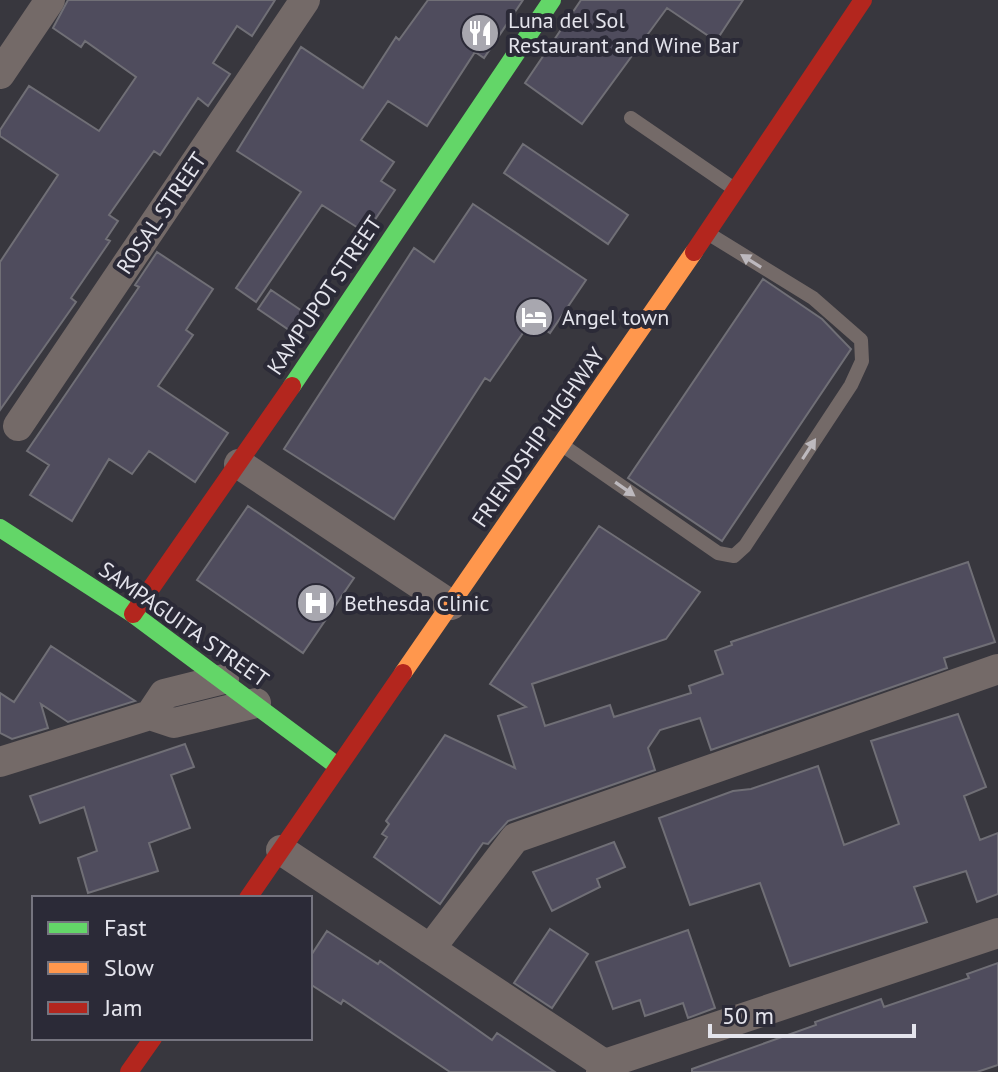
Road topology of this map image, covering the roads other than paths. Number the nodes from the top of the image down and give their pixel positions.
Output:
1 (50, 0) edge
2 (305, 0) edge
3 (552, 0) edge
4 (863, 0) edge
5 (0, 74) edge
6 (631, 118) dead end
7 (737, 191) junction
8 (709, 234) junction
9 (18, 426) dead end
10 (561, 445) junction
11 (239, 464) junction
12 (0, 528) edge
13 (451, 605) junction
14 (133, 614) junction
15 (998, 669) edge
16 (224, 679) junction
17 (256, 703) junction
18 (150, 715) junction
19 (0, 762) edge
20 (336, 765) junction
21 (281, 850) junction
22 (249, 896) edge
23 (998, 933) edge
24 (430, 949) junction
25 (152, 1040) edge
26 (607, 1069) edge
27 (129, 1072) edge

1 - 5 street
2 - 9 street, ROSAL STREET
3 - 11 main road, KAMPUPOT STREET
4 - 7 main road, FRIENDSHIP HIGHWAY
6 - 7 lane
7 - 8 main road, FRIENDSHIP HIGHWAY
8 - 10 main road, FRIENDSHIP HIGHWAY
10 -> 8 lane
10 - 13 main road, FRIENDSHIP HIGHWAY
11 - 13 street
11 - 14 main road, KAMPUPOT STREET
12 - 14 main road, SAMPAGUITA STREET
13 - 20 main road, FRIENDSHIP HIGHWAY
14 - 16 main road, SAMPAGUITA STREET
15 - 24 street
16 - 17 main road, SAMPAGUITA STREET
16 - 18 street
17 - 18 street
17 - 20 main road, SAMPAGUITA STREET
18 - 19 street
20 - 21 main road, FRIENDSHIP HIGHWAY
21 - 22 main road, FRIENDSHIP HIGHWAY
21 - 24 street
23 - 26 street
24 - 26 street
25 - 27 main road

